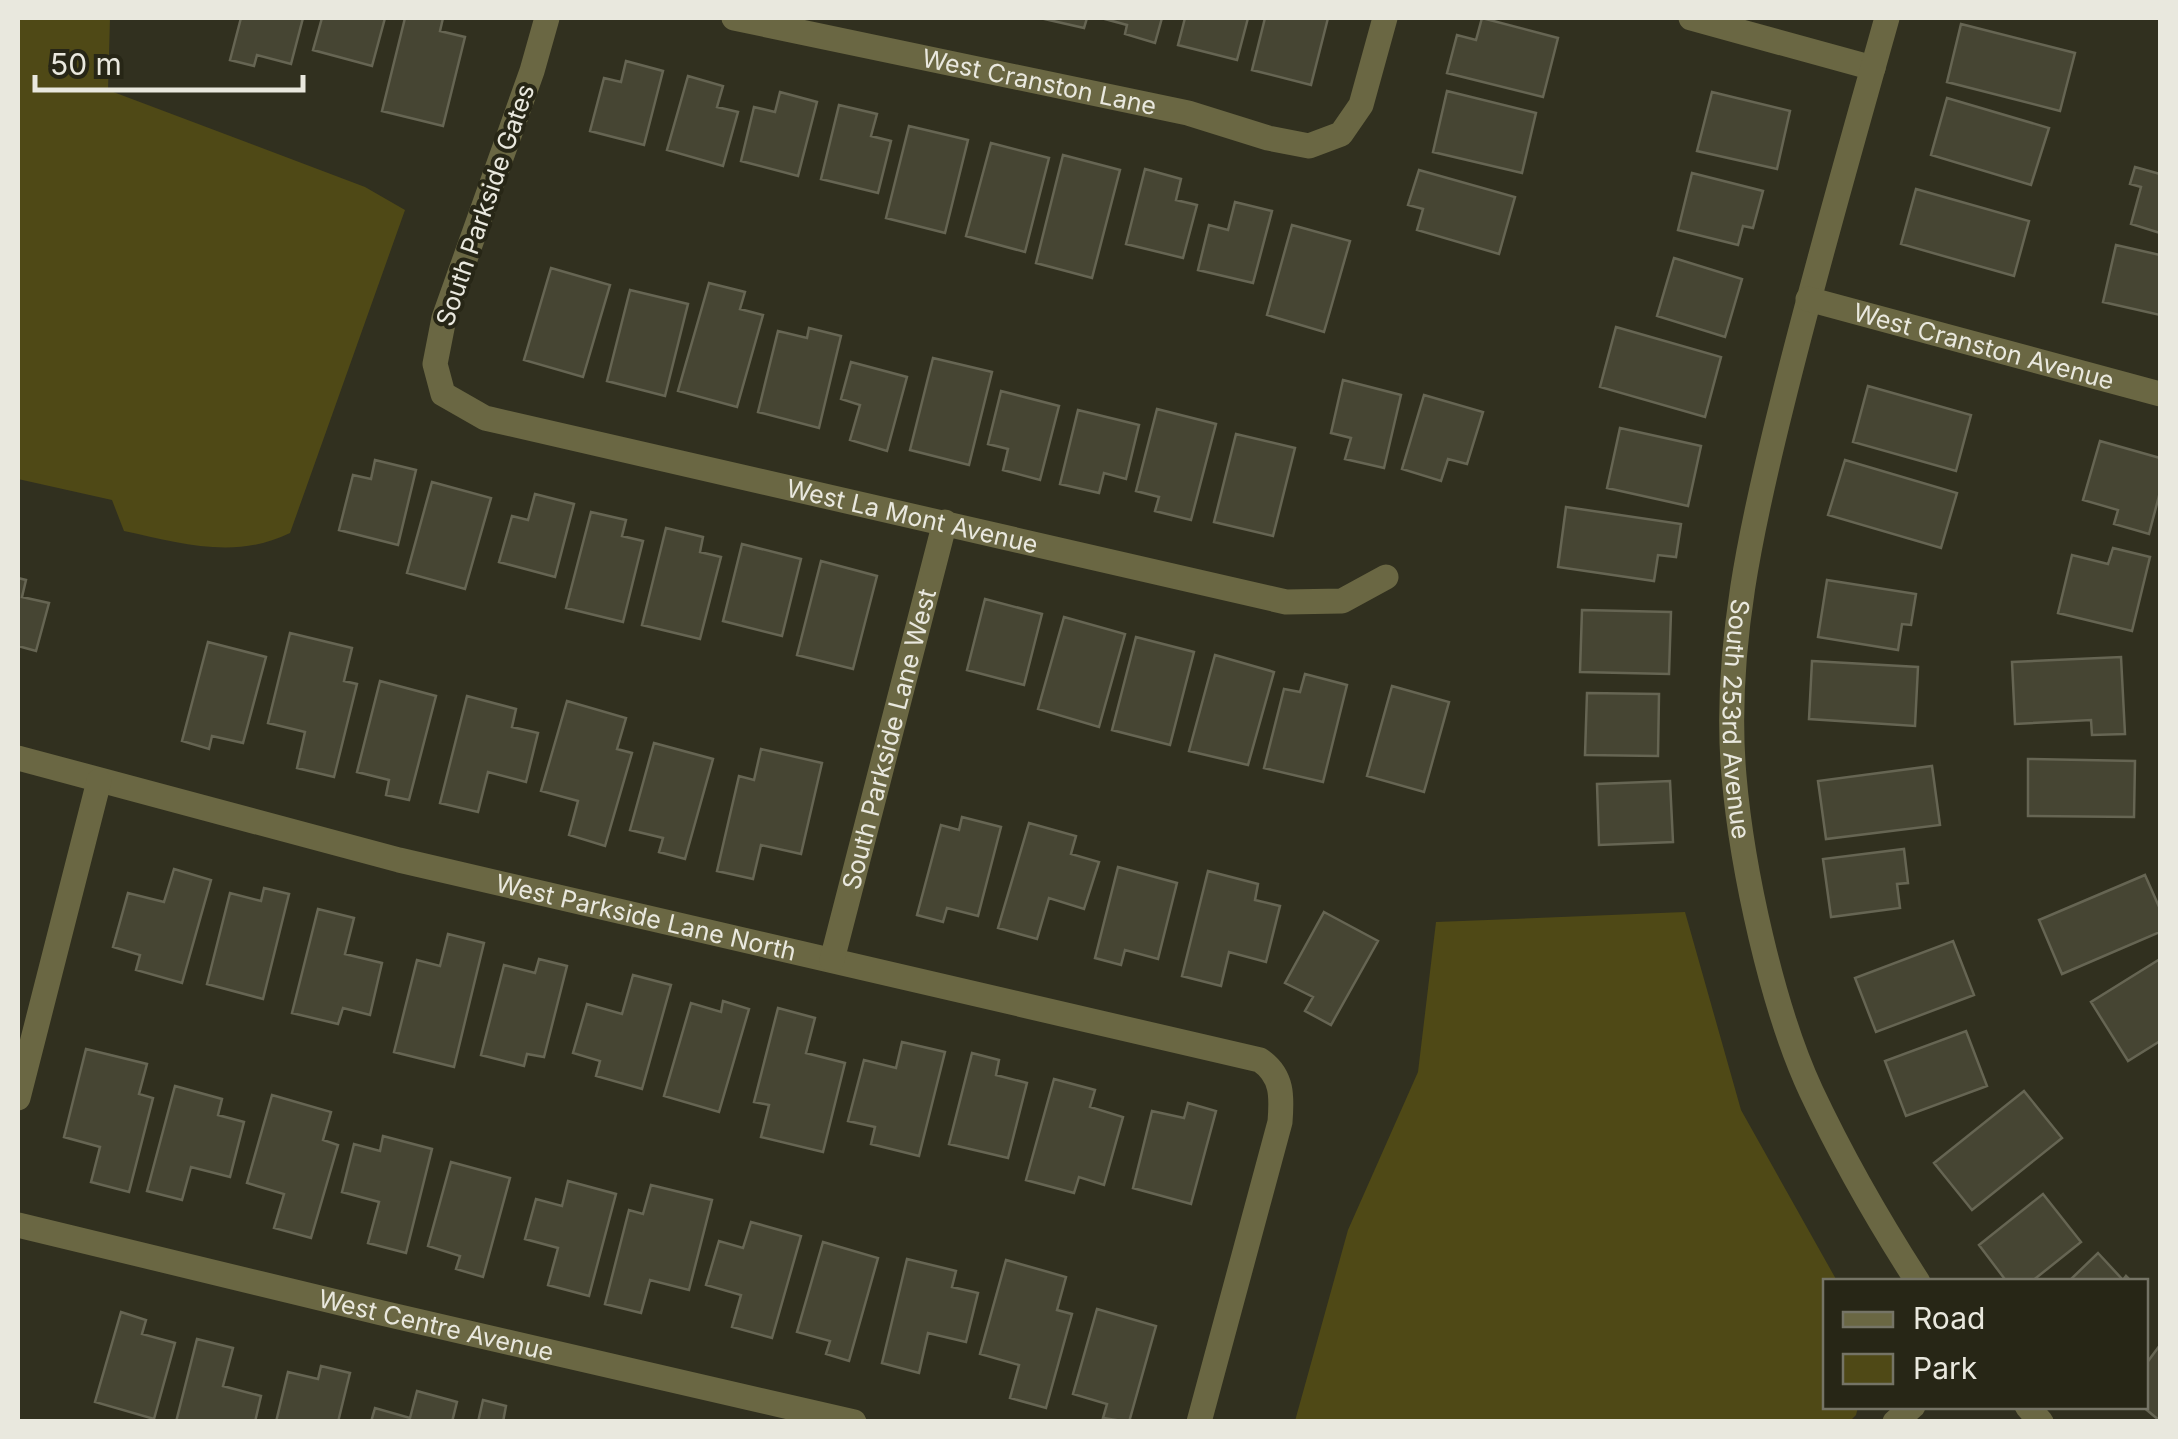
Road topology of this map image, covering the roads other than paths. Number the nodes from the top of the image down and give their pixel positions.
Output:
1 (547, 18) edge
2 (734, 18) edge
3 (1385, 18) edge
4 (1691, 18) edge
5 (1886, 18) edge
6 (1873, 68) junction
7 (1808, 299) junction
8 (443, 394) joint
9 (2160, 394) edge
10 (945, 522) junction
11 (1386, 576) dead end
12 (18, 758) edge
13 (99, 781) junction
14 (832, 960) junction
15 (18, 1098) edge
16 (18, 1224) edge
17 (1916, 1279) edge
18 (854, 1422) edge
19 (1200, 1422) edge

1 - 8 street, South Parkside Gates
2 - 3 street, West Cranston Lane
4 - 6 street
5 - 6 street, South 253rd Avenue
6 - 7 street, South 253rd Avenue
7 - 9 street, West Cranston Avenue
7 - 17 street, South 253rd Avenue
8 - 10 street, West La Mont Avenue
10 - 11 street, West La Mont Avenue
10 - 14 street, South Parkside Lane West
12 - 13 street, West Parkside Lane North
13 - 14 street, West Parkside Lane North
13 - 15 street
14 - 19 street, West Parkside Lane North
16 - 18 street, West Centre Avenue

